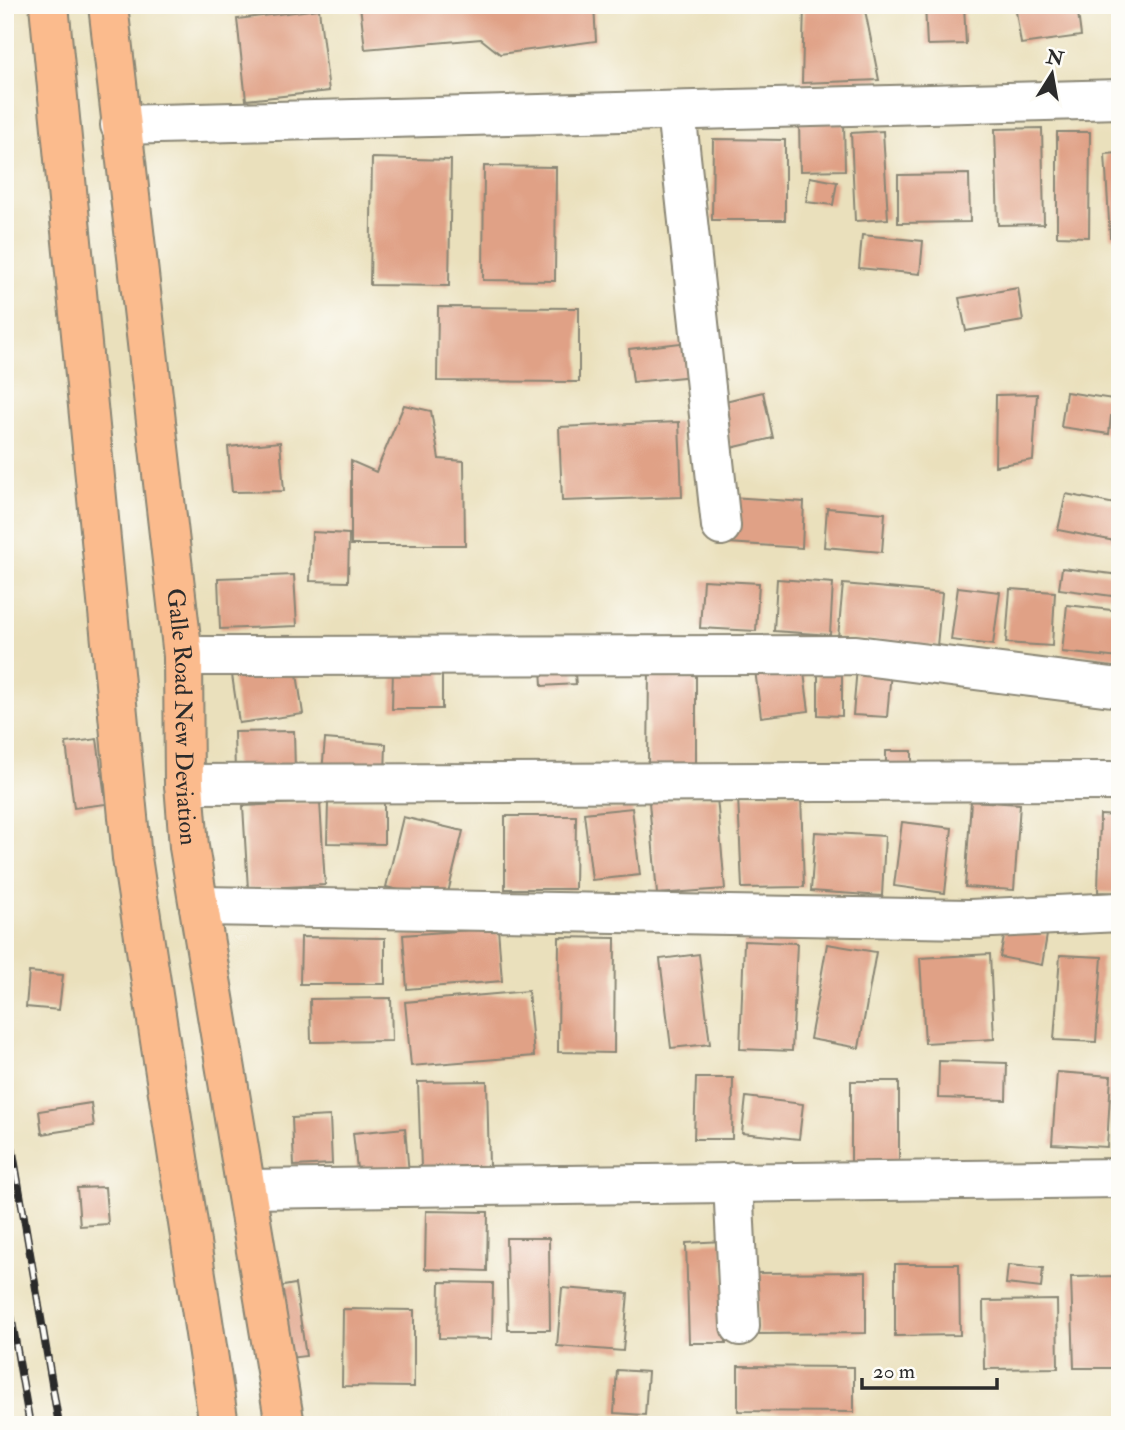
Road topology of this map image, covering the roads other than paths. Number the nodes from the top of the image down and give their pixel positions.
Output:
1 (49, 5) edge
2 (108, 5) edge
3 (1120, 99) edge
4 (676, 111) junction
5 (120, 125) junction
6 (721, 526) dead end
7 (183, 656) junction
8 (1120, 688) edge
9 (1120, 781) edge
10 (184, 783) junction
11 (199, 906) junction
12 (1120, 912) edge
13 (1120, 1178) edge
14 (733, 1182) junction
15 (246, 1189) junction
16 (740, 1326) dead end
17 (219, 1425) edge
18 (285, 1425) edge

1 - 17 main road
2 - 5 main road, Galle Road New Deviation
3 - 4 street
4 - 5 street
4 - 6 street
5 - 7 main road, Galle Road New Deviation
7 - 8 street
7 - 10 main road, Galle Road New Deviation
9 - 10 street
10 - 11 main road, Galle Road New Deviation
11 - 12 street
11 - 15 main road, Galle Road New Deviation
13 - 14 street
14 - 15 street
14 - 16 street
15 - 18 main road, Galle Road New Deviation

